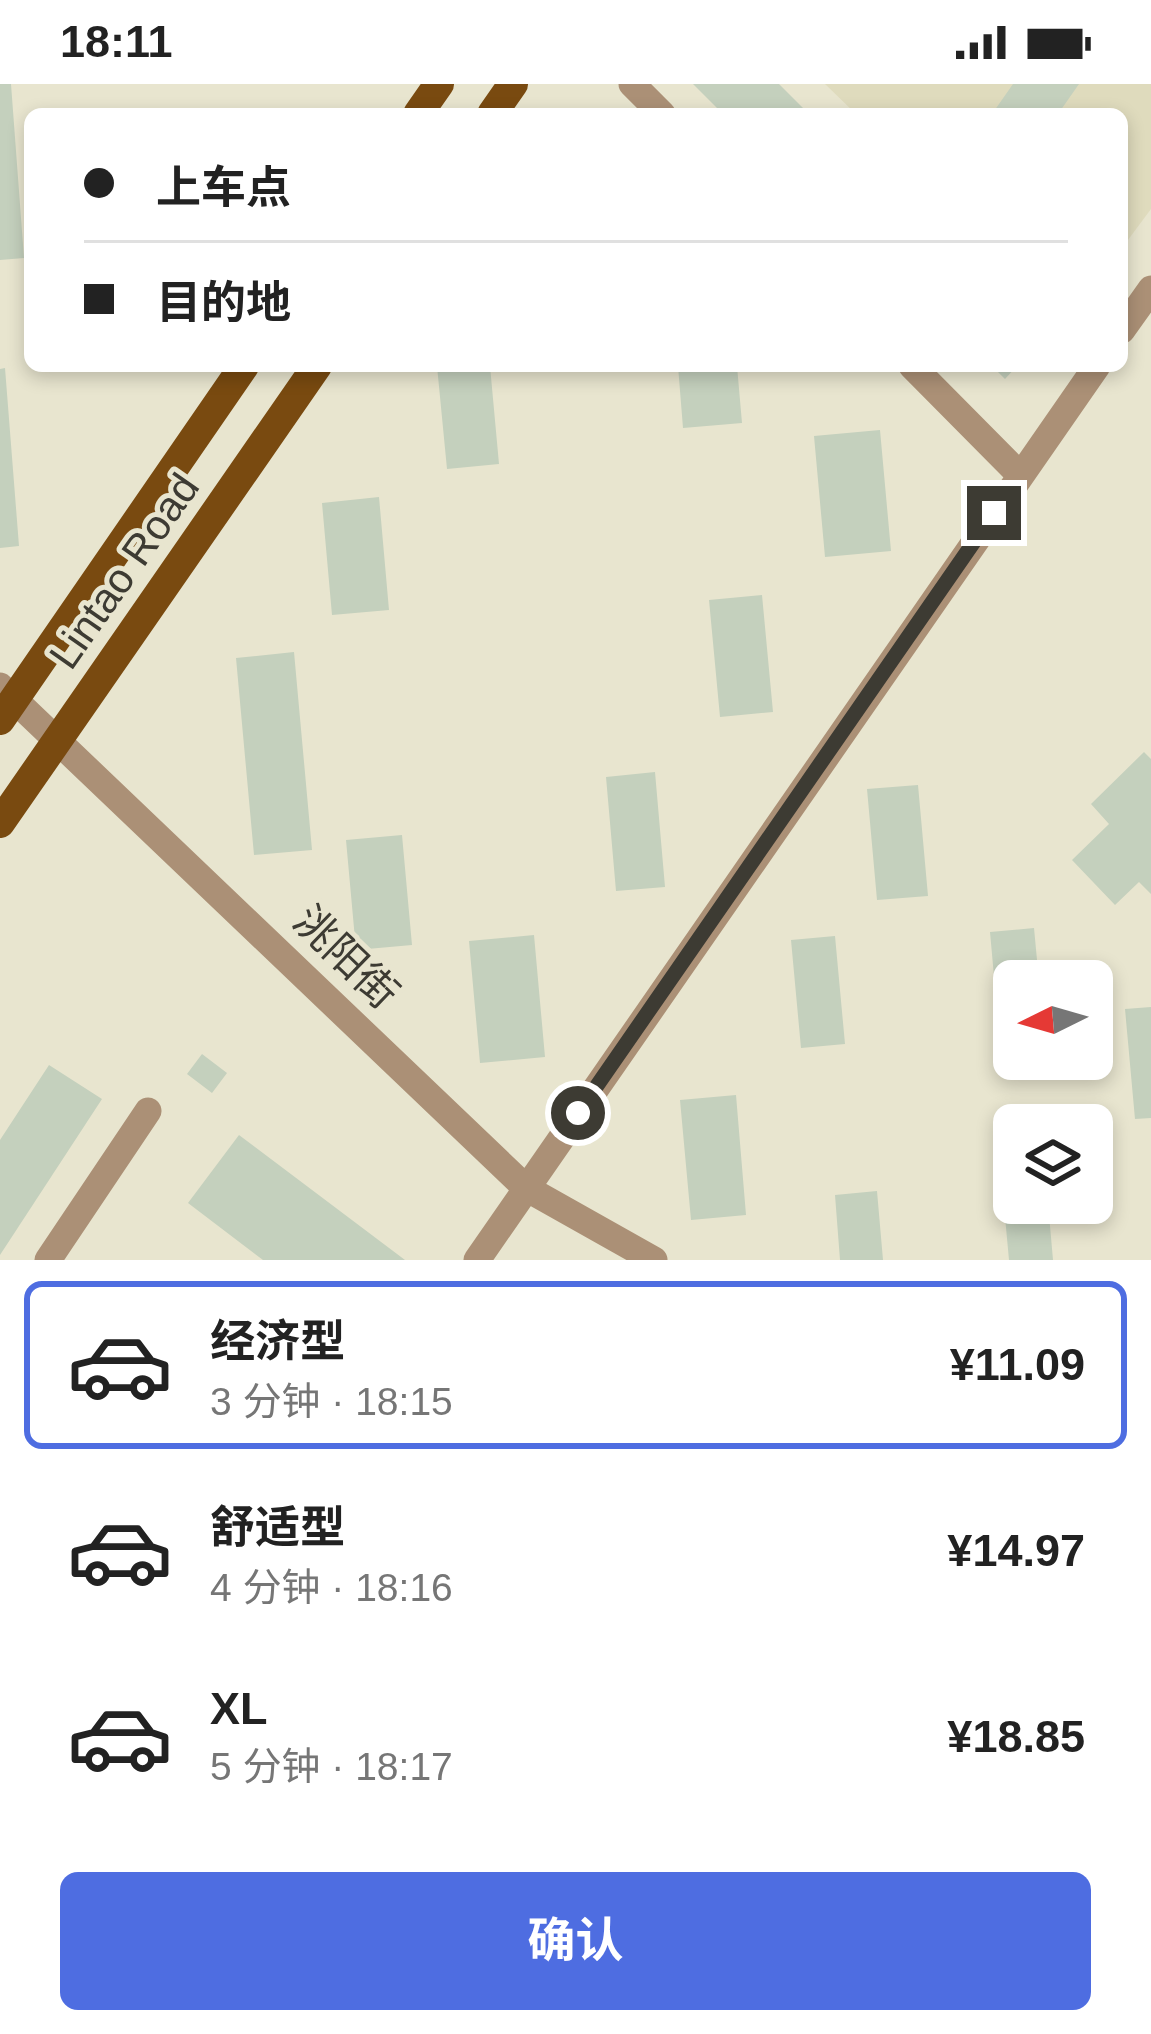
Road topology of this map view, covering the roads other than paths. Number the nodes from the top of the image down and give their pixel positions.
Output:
1 (632, 84) edge
2 (656, 108) edge
3 (1151, 289) edge
4 (1128, 322) edge
5 (240, 372) edge
6 (313, 372) edge
7 (918, 372) edge
8 (1093, 372) edge
9 (1020, 475) junction
10 (5, 702) edge
11 (58, 739) junction
12 (0, 824) edge
13 (148, 1111) dead end
14 (526, 1188) junction
15 (48, 1260) edge
16 (477, 1260) edge
17 (654, 1260) edge

1 - 2 street
3 - 4 street
5 - 10 main road, Lintao Road
6 - 11 main road, Lintao Road
7 - 9 street
8 - 9 street
9 - 14 street
10 - 11 street, 洮阳街
11 - 12 main road, Lintao Road
11 - 14 street, 洮阳街
13 - 15 street
14 - 16 street
14 - 17 street, 洮阳街

